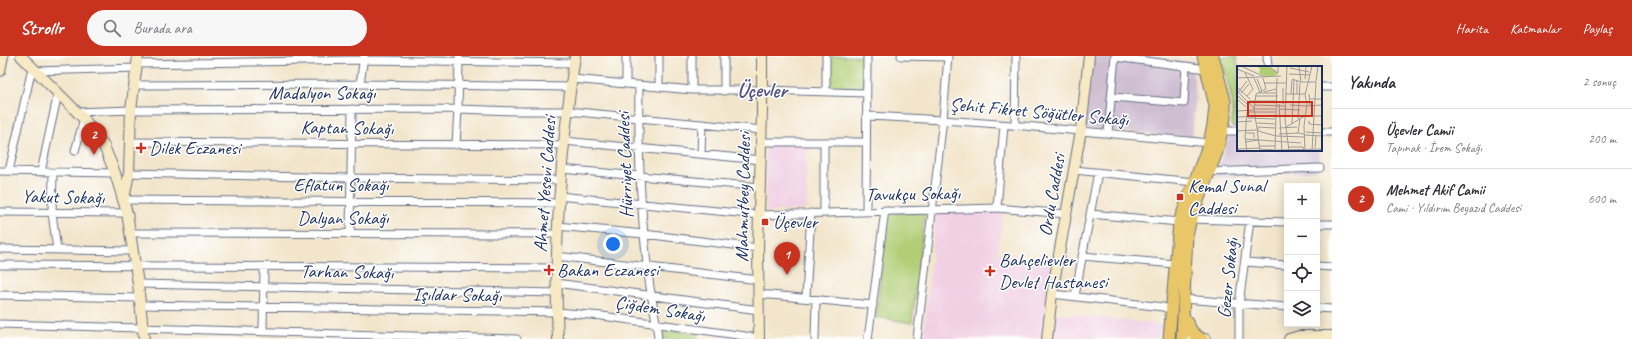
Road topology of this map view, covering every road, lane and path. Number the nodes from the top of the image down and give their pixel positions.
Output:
1 (21, 56) edge
2 (626, 56) edge
3 (659, 56) edge
4 (692, 56) edge
5 (724, 56) edge
6 (762, 56) edge
7 (826, 56) edge
8 (867, 56) edge
9 (901, 56) edge
10 (1016, 56) edge
11 (1088, 56) edge
12 (1203, 56) edge
13 (1213, 56) edge
14 (1267, 56) edge
15 (4, 57) edge
16 (948, 57) edge
17 (1115, 57) edge
18 (364, 58) edge
19 (459, 58) edge
20 (224, 59) edge
21 (574, 59) edge
22 (138, 62) edge
23 (1186, 66) junction
24 (1268, 66) edge
25 (34, 69) junction
26 (1207, 69) junction
27 (0, 71) edge
28 (571, 83) junction
29 (360, 84) junction
30 (459, 84) junction
31 (626, 84) junction
32 (134, 85) junction
33 (639, 85) junction
34 (659, 87) junction
35 (692, 90) junction
36 (761, 90) junction
37 (724, 91) junction
38 (826, 92) junction
39 (58, 93) junction
40 (866, 93) junction
41 (1112, 97) junction
42 (458, 108) junction
43 (352, 109) junction
44 (131, 110) junction
45 (568, 111) junction
46 (81, 115) junction
47 (866, 116) junction
48 (638, 118) junction
49 (943, 119) junction
50 (702, 124) junction
51 (1004, 125) junction
52 (1015, 125) junction
53 (762, 130) junction
54 (1081, 130) junction
55 (1223, 131) junction
56 (1237, 131) edge
57 (1108, 133) junction
58 (130, 142) junction
59 (762, 142) junction
60 (824, 142) junction
61 (866, 142) junction
62 (564, 143) junction
63 (1209, 143) junction
64 (351, 144) junction
65 (456, 145) junction
66 (639, 148) junction
67 (75, 151) dead end
68 (701, 154) junction
69 (761, 160) junction
70 (561, 168) junction
71 (1320, 168) dead end
72 (1074, 170) junction
73 (0, 171) edge
74 (9, 171) junction
75 (41, 172) junction
76 (1098, 172) junction
77 (1208, 172) junction
78 (53, 173) junction
79 (115, 173) junction
80 (128, 173) junction
81 (640, 176) junction
82 (351, 178) junction
83 (560, 180) junction
84 (1194, 182) junction
85 (760, 187) junction
86 (558, 199) junction
87 (124, 200) junction
88 (350, 201) junction
89 (641, 204) junction
90 (997, 208) junction
91 (885, 210) junction
92 (932, 210) junction
93 (866, 211) junction
94 (0, 212) edge
95 (812, 212) junction
96 (824, 212) junction
97 (52, 213) junction
98 (126, 213) junction
99 (1066, 214) junction
100 (1090, 214) junction
101 (760, 215) junction
102 (1191, 219) junction
103 (1250, 220) junction
104 (1179, 222) junction
105 (1284, 222) edge
106 (1320, 224) edge
107 (1332, 224) edge
108 (557, 230) junction
109 (129, 234) junction
110 (350, 234) junction
111 (644, 234) junction
112 (758, 248) junction
113 (0, 249) edge
114 (57, 250) junction
115 (132, 251) junction
116 (556, 256) junction
117 (1082, 256) junction
118 (1246, 262) junction
119 (1175, 264) junction
120 (0, 265) edge
121 (1284, 265) edge
122 (135, 266) junction
123 (647, 266) junction
124 (1320, 266) edge
125 (264, 267) junction
126 (1332, 267) edge
127 (556, 268) junction
128 (759, 280) junction
129 (138, 284) junction
130 (264, 287) junction
131 (556, 288) junction
132 (759, 294) junction
133 (1052, 294) junction
134 (0, 295) edge
135 (652, 295) junction
136 (1075, 296) junction
137 (806, 298) junction
138 (1184, 299) junction
139 (816, 300) junction
140 (140, 301) junction
141 (1239, 304) junction
142 (873, 305) junction
143 (1284, 307) edge
144 (263, 308) junction
145 (1320, 308) edge
146 (1332, 309) edge
147 (759, 310) junction
148 (1171, 310) junction
149 (557, 312) junction
150 (1183, 314) junction
151 (0, 324) edge
152 (657, 325) junction
153 (143, 328) junction
154 (263, 332) junction
155 (720, 336) edge
156 (1332, 336) edge
157 (359, 337) edge
158 (480, 338) edge
159 (144, 339) edge
160 (517, 339) edge
161 (558, 339) edge
162 (658, 339) edge
163 (759, 339) edge
164 (815, 339) edge
165 (868, 339) edge
166 (917, 339) edge
167 (1047, 339) edge
168 (1169, 339) edge
169 (1182, 339) edge
170 (1202, 339) edge
171 (1205, 339) edge
172 (1239, 339) edge
173 (1289, 339) edge

1 - 25 street
2 - 31 street
3 - 34 street
4 - 35 street
5 - 37 street
6 - 36 street, Mahmutbey Caddesi
7 - 38 street
8 - 40 street
9 - 16 street
10 - 52 street
11 - 54 street, Ordu Caddesi
12 - 26 main road
13 - 55 main road
14 - 24 street
15 - 27 street
16 - 49 street
17 - 23 street
17 - 41 street
18 - 19 street
18 - 20 street
18 - 29 street
19 - 21 street
19 - 30 street
20 - 22 street
21 - 28 street, Ahmet Yesevi Caddesi
22 - 25 street
22 - 32 street
23 - 26 street
23 - 41 street
25 - 39 street
25 - 74 street
26 - 63 main road
28 - 30 street
28 - 31 street
28 - 45 street, Ahmet Yesevi Caddesi
29 - 30 street
29 - 32 street
30 - 42 street
31 - 33 street
32 - 44 street
33 - 34 street
33 - 48 street, Hürriyet Caddesi
34 - 35 street
35 - 37 street
36 - 37 street
36 - 38 street
36 - 53 street, Mahmutbey Caddesi
38 - 40 street
39 - 46 street
39 - 75 street
40 - 47 street
41 - 57 street
42 - 43 street, Madalyon Sokağı
42 - 45 street, Madalyon Sokağı
42 - 65 street
43 - 44 street, Madalyon Sokağı
43 - 64 street
44 - 46 street, Madalyon Sokağı
44 - 58 street
45 - 48 street, Madalyon Sokağı
45 - 62 street, Ahmet Yesevi Caddesi
46 - 67 street
46 - 79 street
47 - 49 street, Şehit Fikret Söğütler Sokağı
47 - 61 street
48 - 50 street, Madalyon Sokağı
48 - 66 street, Hürriyet Caddesi
49 - 51 street, Şehit Fikret Söğütler Sokağı
49 - 92 street
50 - 53 street, Madalyon Sokağı
50 - 68 street
51 - 52 street, Şehit Fikret Söğütler Sokağı
51 - 90 street
52 - 54 street, Şehit Fikret Söğütler Sokağı
53 - 59 street, Mahmutbey Caddesi
54 - 57 street, Şehit Fikret Söğütler Sokağı
54 - 72 street, Ordu Caddesi
55 - 56 street
55 - 77 main road
57 - 63 street, Şehit Fikret Söğütler Sokağı
58 - 64 street, Kaptan Sokağı
58 - 80 street
59 - 60 street
59 - 69 street, Mahmutbey Caddesi
60 - 61 street
60 - 96 street
61 - 93 street
62 - 65 street, Kaptan Sokağı
62 - 66 street, Kaptan Sokağı
62 - 70 street, Ahmet Yesevi Caddesi
63 - 84 main road
64 - 65 street, Kaptan Sokağı
64 - 82 street
66 - 68 street, Kaptan Sokağı
66 - 81 street, Hürriyet Caddesi
68 - 69 street, Kaptan Sokağı
69 - 85 street, Mahmutbey Caddesi
70 - 81 street
70 - 83 street, Ahmet Yesevi Caddesi
71 - 77 street
72 - 76 street
72 - 99 street, Ordu Caddesi
73 - 74 street
74 - 75 street
75 - 78 street
76 - 84 street
76 - 100 street
77 - 102 main road
78 - 79 street
78 - 97 street
79 - 87 street
80 - 82 street
80 - 87 street
81 - 85 street
81 - 89 street, Hürriyet Caddesi
82 - 83 street
82 - 88 street
83 - 86 street, Ahmet Yesevi Caddesi
84 - 104 main road
85 - 101 street, Mahmutbey Caddesi
86 - 88 street, Eflatun Sokağı
86 - 89 street, Eflatun Sokağı
86 - 108 street, Ahmet Yesevi Caddesi
87 - 88 street, Eflatun Sokağı
87 - 98 street
88 - 110 street
89 - 101 street, Tavukçu Sokağı
89 - 111 street, Hürriyet Caddesi
90 - 92 street, Tavukçu Sokağı
90 - 99 street, Tavukçu Sokağı
91 - 92 street, Tavukçu Sokağı
91 - 93 street, Tavukçu Sokağı
91 - 142 street
92 - 166 street
93 - 96 street, Tavukçu Sokağı
94 - 97 street, Yakut Sokağı
95 - 96 street, Tavukçu Sokağı
95 - 101 street, Tavukçu Sokağı
95 - 137 street
97 - 98 street, Yakut Sokağı
97 - 114 street
98 - 109 street
99 - 133 street, Ordu Caddesi
100 - 104 street
100 - 117 street
101 - 112 street, Mahmutbey Caddesi
102 - 103 street
102 - 138 main road
103 - 105 street
103 - 118 street, Gezer Sokağı
104 - 119 main road
106 - 107 street
108 - 110 street, Dalyan Sokağı
108 - 111 street, Dalyan Sokağı
108 - 116 street, Ahmet Yesevi Caddesi
109 - 110 street, Dalyan Sokağı
109 - 115 street
111 - 112 street, Dalyan Sokağı
111 - 123 street, Hürriyet Caddesi
112 - 128 street, Mahmutbey Caddesi
113 - 114 street
114 - 115 street
115 - 122 street
116 - 123 street
116 - 127 street, Ahmet Yesevi Caddesi
117 - 119 street
117 - 136 street
118 - 121 street
118 - 141 street, Gezer Sokağı
119 - 148 main road
120 - 122 street
122 - 125 street
122 - 129 street
123 - 128 street
123 - 135 street, Hürriyet Caddesi
124 - 126 street
125 - 127 street
125 - 130 street
127 - 131 street, Ahmet Yesevi Caddesi
128 - 132 street, Mahmutbey Caddesi
129 - 130 street, Tarhan Sokağı
129 - 140 street
130 - 131 street, Tarhan Sokağı
130 - 144 street
131 - 135 street, Tarhan Sokağı
131 - 149 street, Ahmet Yesevi Caddesi
132 - 137 street
132 - 147 street, Mahmutbey Caddesi
133 - 136 street
133 - 167 street, Ordu Caddesi
134 - 140 street, Işıldar Sokağı
135 - 147 street, Tarhan Sokağı
135 - 152 street, Hürriyet Caddesi
136 - 148 street
137 - 139 street
138 - 141 street
138 - 150 main road
139 - 142 street
139 - 164 street
140 - 144 street, Işıldar Sokağı
140 - 153 street
141 - 143 street
141 - 172 street, Gezer Sokağı
142 - 165 street
144 - 149 street, Işıldar Sokağı
144 - 154 street
145 - 146 street
147 - 163 street, Mahmutbey Caddesi
148 - 168 main road
149 - 152 street, Çiğdem Sokağı
149 - 161 street, Ahmet Yesevi Caddesi
150 - 169 main road
150 - 170 main road
151 - 153 street
152 - 155 street, Çiğdem Sokağı
152 - 162 street, Hürriyet Caddesi
153 - 154 street
153 - 159 street
154 - 157 street
155 - 163 street, Çiğdem Sokağı
156 - 173 street
157 - 158 street
158 - 160 street
168 - 169 main road
169 - 170 street
170 - 171 street

